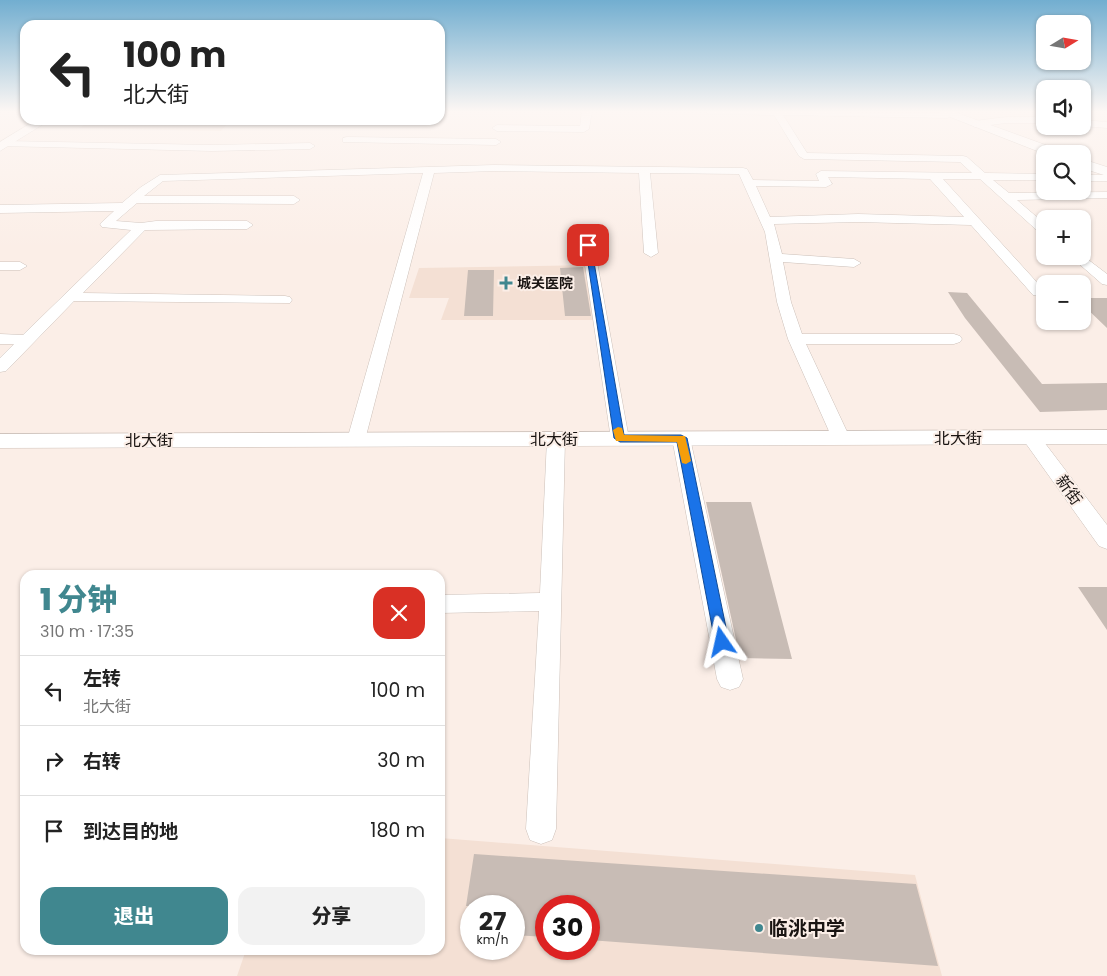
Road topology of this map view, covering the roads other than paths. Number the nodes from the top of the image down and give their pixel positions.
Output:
1 (489, 157) edge
2 (510, 157) edge
3 (826, 157) edge
4 (1091, 166) edge
5 (644, 170) junction
6 (429, 171) junction
7 (1091, 171) edge
8 (1107, 172) edge
9 (933, 175) junction
10 (982, 176) junction
11 (746, 177) junction
12 (1036, 177) edge
13 (1107, 177) edge
14 (1091, 178) edge
15 (1107, 195) edge
16 (1005, 197) junction
17 (294, 200) dead end
18 (129, 203) junction
19 (0, 209) edge
20 (766, 221) junction
21 (974, 221) junction
22 (1036, 223) edge
23 (247, 225) dead end
24 (141, 227) junction
25 (588, 245) dead end
26 (651, 252) dead end
27 (776, 258) junction
28 (854, 263) dead end
29 (1087, 265) edge
30 (0, 266) edge
31 (20, 266) dead end
32 (1107, 281) edge
33 (1036, 290) edge
34 (71, 296) junction
35 (285, 300) dead end
36 (0, 339) edge
37 (796, 339) junction
38 (954, 339) dead end
39 (28, 340) junction
40 (0, 367) edge
41 (1107, 437) edge
42 (620, 438) junction
43 (681, 438) junction
44 (841, 438) junction
45 (1031, 438) junction
46 (556, 439) junction
47 (356, 440) junction
48 (0, 441) edge
49 (1107, 541) edge
50 (551, 602) junction
51 (445, 604) edge
52 (730, 679) dead end
53 (541, 829) dead end

1 - 6 street
2 - 5 street
3 - 10 street
4 - 8 main road
5 - 11 street
5 - 26 street
6 - 18 street
6 - 47 street
7 - 13 main road
9 - 10 street
9 - 11 street
9 - 21 street
10 - 12 street
10 - 16 street
11 - 20 street
13 - 14 street
15 - 16 street
16 - 22 street
17 - 18 street
18 - 19 street
18 - 24 street
20 - 21 street
20 - 27 street
21 - 33 street
23 - 24 street
24 - 34 street
25 - 42 street
27 - 28 street
27 - 37 street
29 - 32 street
30 - 31 street
34 - 35 street
34 - 39 street
36 - 39 street
37 - 38 street
37 - 44 street
39 - 40 street
41 - 45 main road, 北大街
42 - 43 main road, 北大街
42 - 46 main road, 北大街
43 - 44 main road, 北大街
43 - 52 street
44 - 45 main road, 北大街
45 - 49 street, 新街
46 - 47 main road, 北大街
46 - 50 street
47 - 48 main road, 北大街
50 - 51 street
50 - 53 street

